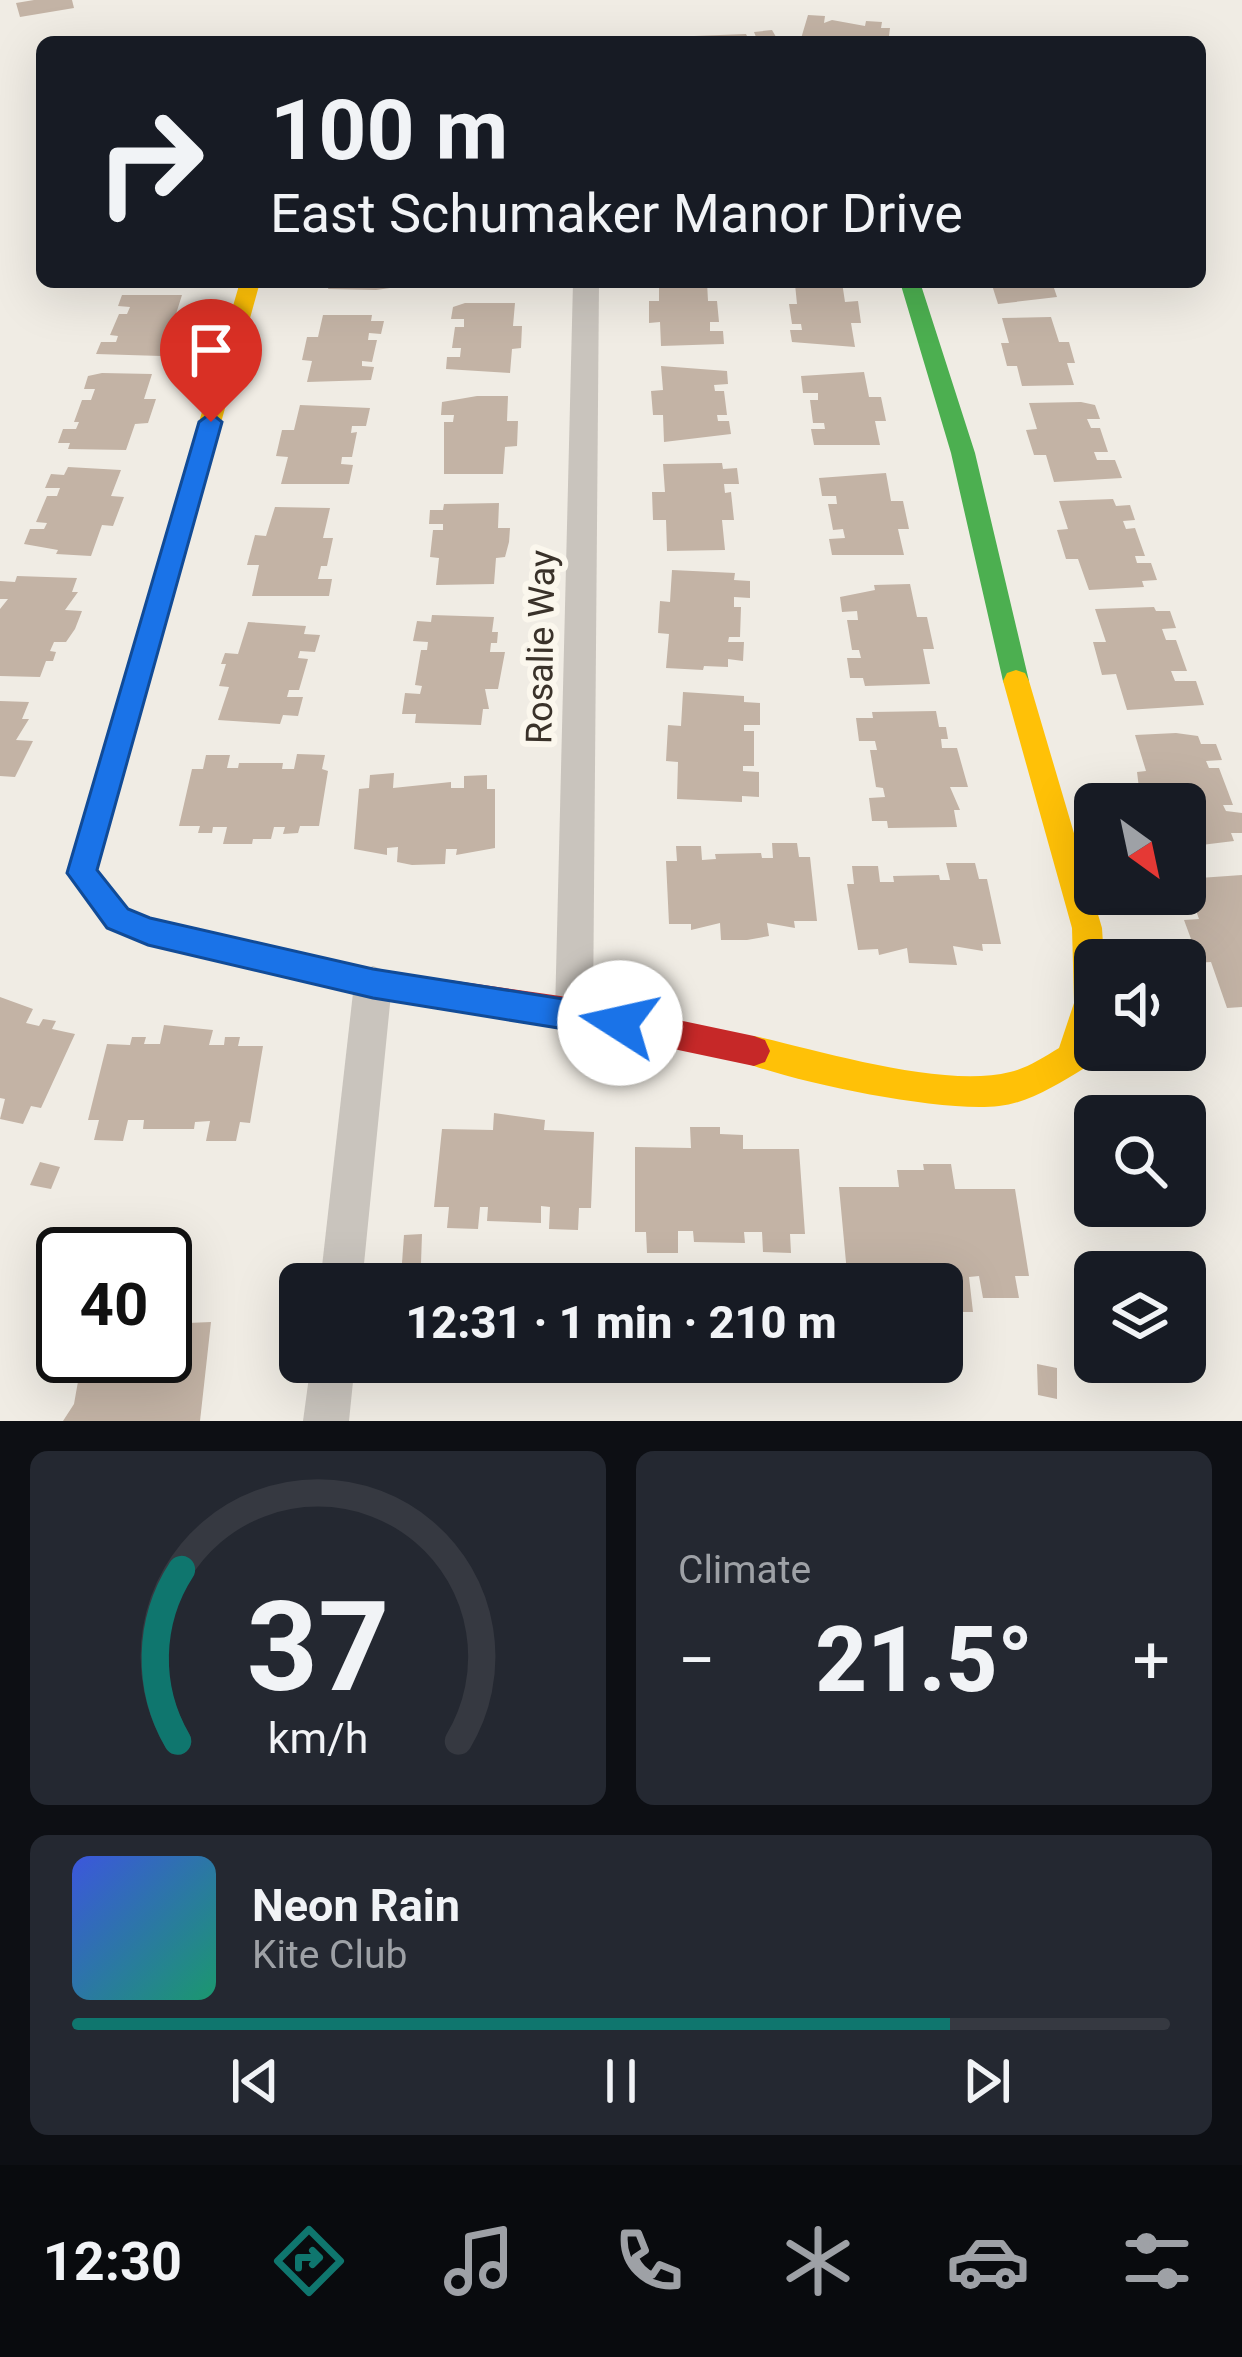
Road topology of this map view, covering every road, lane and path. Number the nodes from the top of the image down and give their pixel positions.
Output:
1 (248, 288) edge
2 (586, 288) edge
3 (912, 288) edge
4 (373, 984) junction
5 (574, 1013) junction
6 (343, 1263) edge
7 (331, 1383) edge
8 (326, 1421) edge

1 - 4 street
2 - 5 street, Rosalie Way
3 - 5 street
4 - 5 street
4 - 6 street
7 - 8 street

